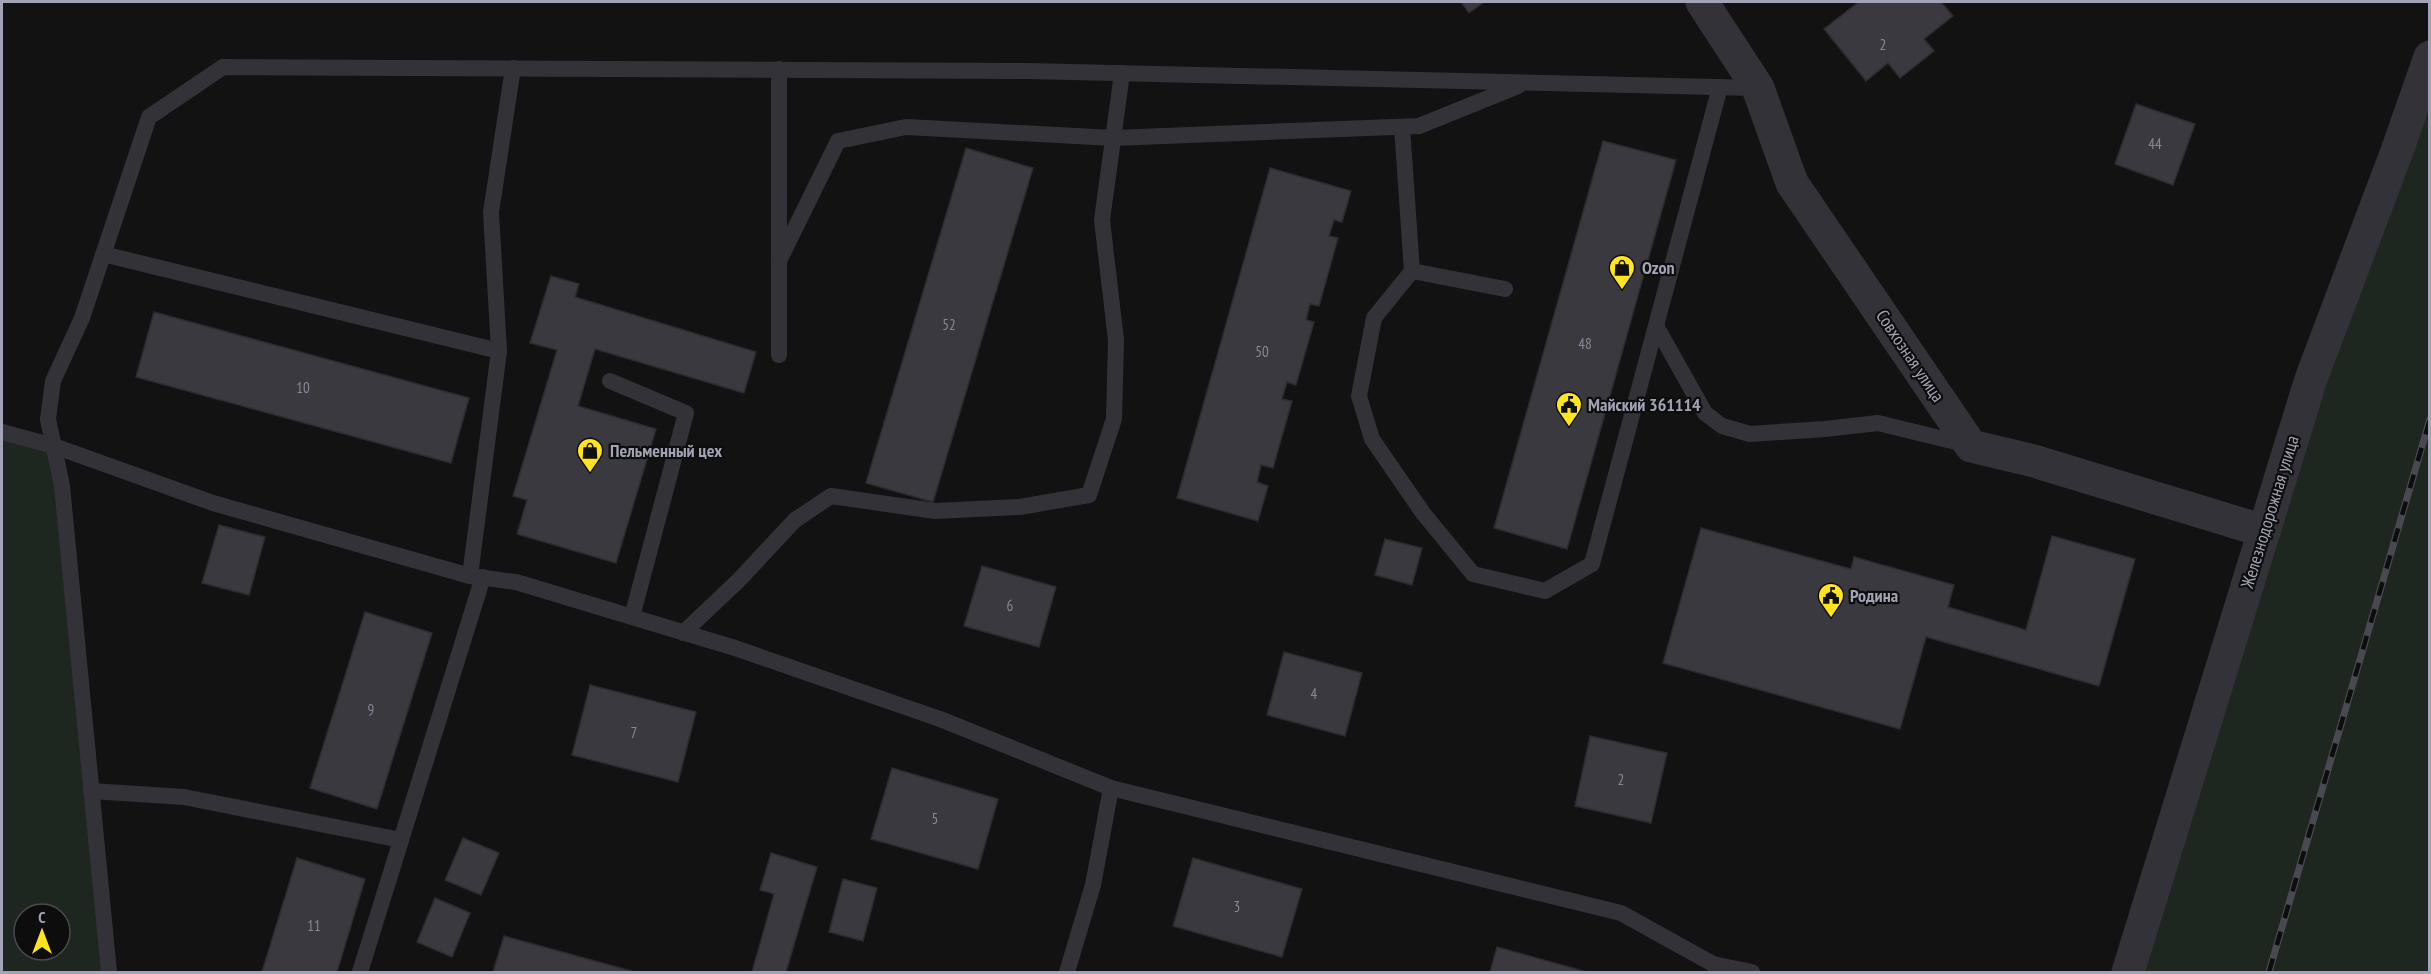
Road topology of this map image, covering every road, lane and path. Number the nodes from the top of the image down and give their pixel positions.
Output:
1 (1702, 2) edge
2 (2430, 57) edge
3 (513, 68) junction
4 (779, 69) junction
5 (1122, 73) junction
6 (1525, 83) junction
7 (1720, 87) junction
8 (1758, 88) junction
9 (1402, 127) junction
10 (1113, 138) junction
11 (103, 254) junction
12 (779, 261) junction
13 (1412, 272) junction
14 (1505, 289) dead end
15 (1656, 326) junction
16 (499, 351) junction
17 (779, 355) dead end
18 (610, 381) dead end
19 (2, 432) edge
20 (54, 446) junction
21 (1971, 446) junction
22 (2264, 531) junction
23 (477, 577) junction
24 (632, 617) junction
25 (683, 633) junction
26 (1111, 788) junction
27 (91, 791) junction
28 (401, 840) junction
29 (108, 972) edge
30 (360, 972) edge
31 (1067, 972) edge
32 (1752, 972) edge
33 (2128, 972) edge

1 - 8 street, Совхозная улица
2 - 22 street, Железнодорожная улица
3 - 4 lane
3 - 11 lane
3 - 16 lane
4 - 5 lane
4 - 12 lane
5 - 6 lane
5 - 10 lane
6 - 7 lane
6 - 9 lane
7 - 8 lane
7 - 15 lane
8 - 21 street, Совхозная улица
9 - 10 lane
9 - 13 lane
10 - 12 lane
10 - 25 lane
11 - 16 lane
11 - 20 lane
12 - 17 lane
13 - 14 lane
13 - 15 lane
15 - 21 lane
16 - 23 lane
18 - 24 lane
19 - 20 lane
20 - 23 lane
20 - 27 lane
21 - 22 street
22 - 33 street, Железнодорожная улица
23 - 24 lane
23 - 28 lane
24 - 25 lane
25 - 26 lane
26 - 31 lane
26 - 32 lane
27 - 28 lane
27 - 29 lane
28 - 30 lane

